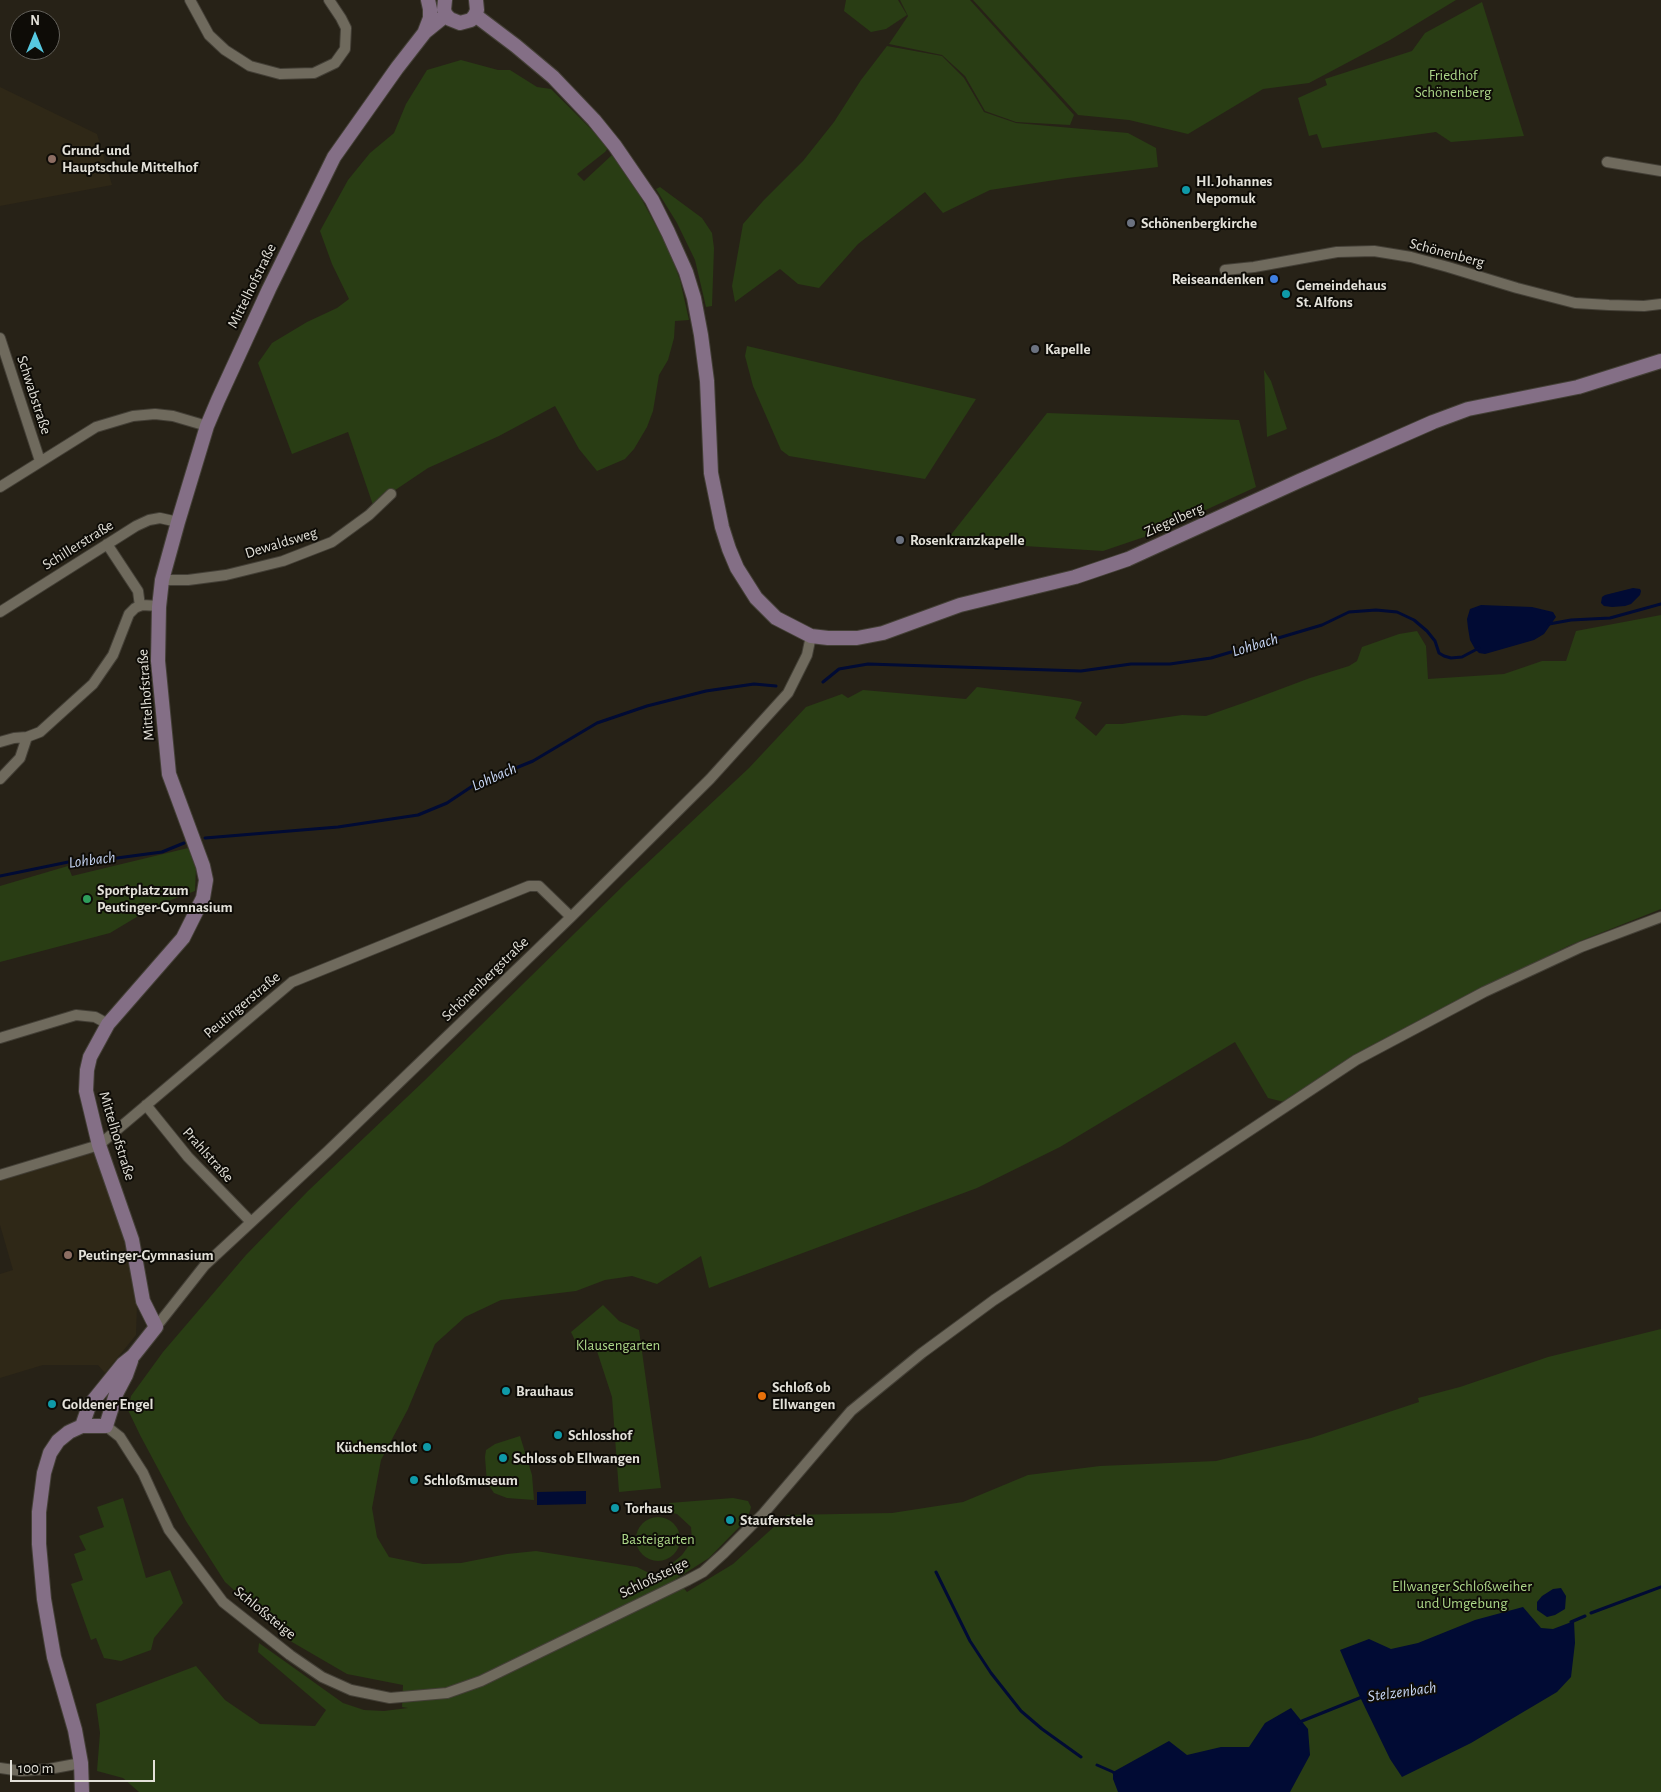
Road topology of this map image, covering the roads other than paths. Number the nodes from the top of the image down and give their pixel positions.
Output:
1 (190, 0) edge
2 (328, 0) edge
3 (428, 0) edge
4 (445, 0) edge
5 (476, 0) edge
6 (446, 15) junction
7 (475, 15) junction
8 (425, 32) junction
9 (1607, 162) dead end
10 (1661, 172) edge
11 (1225, 270) dead end
12 (1661, 304) edge
13 (0, 338) edge
14 (1661, 361) edge
15 (208, 426) junction
16 (40, 461) junction
17 (0, 487) edge
18 (391, 494) dead end
19 (178, 522) junction
20 (107, 544) junction
21 (162, 580) junction
22 (140, 606) junction
23 (159, 606) junction
24 (0, 612) edge
25 (811, 636) junction
26 (27, 737) junction
27 (0, 742) edge
28 (0, 779) edge
29 (571, 917) junction
30 (1661, 917) edge
31 (108, 1024) junction
32 (0, 1038) edge
33 (146, 1105) junction
34 (99, 1145) junction
35 (0, 1175) edge
36 (250, 1222) junction
37 (156, 1327) junction
38 (133, 1356) junction
39 (82, 1426) junction
40 (106, 1426) junction
41 (81, 1763) junction
42 (0, 1768) edge
43 (82, 1792) edge

1 - 2 street
3 - 8 street, Mittelhofstraße
4 - 6 street
5 - 7 street
6 - 7 street
6 - 8 street, Mittelhofstraße
7 - 25 street
8 - 15 street, Mittelhofstraße
9 - 10 street
11 - 12 street, Schönenberg
13 - 16 street, Schwabstraße
14 - 25 street, Ziegelberg
15 - 16 street
15 - 19 street, Mittelhofstraße
16 - 17 street
18 - 21 street, Dewaldsweg
19 - 20 street, Schillerstraße
19 - 21 street, Mittelhofstraße
20 - 22 street
20 - 24 street, Schillerstraße
21 - 23 street, Mittelhofstraße
22 - 23 street
22 - 26 street
23 - 31 street, Mittelhofstraße
25 - 29 street, Schönenbergstraße
26 - 27 street
26 - 28 street
29 - 33 street, Peutingerstraße
29 - 36 street, Schönenbergstraße
30 - 40 street, Schloßsteige
31 - 32 street
31 - 34 street, Mittelhofstraße
33 - 34 street, Peutingerstraße
33 - 36 street, Prahlstraße
34 - 35 street, Peutingerstraße
34 - 37 street, Mittelhofstraße
36 - 37 street, Schönenbergstraße
37 - 38 street
38 - 39 street
38 - 40 street
39 - 40 street
39 - 41 street
41 - 42 street
41 - 43 street

